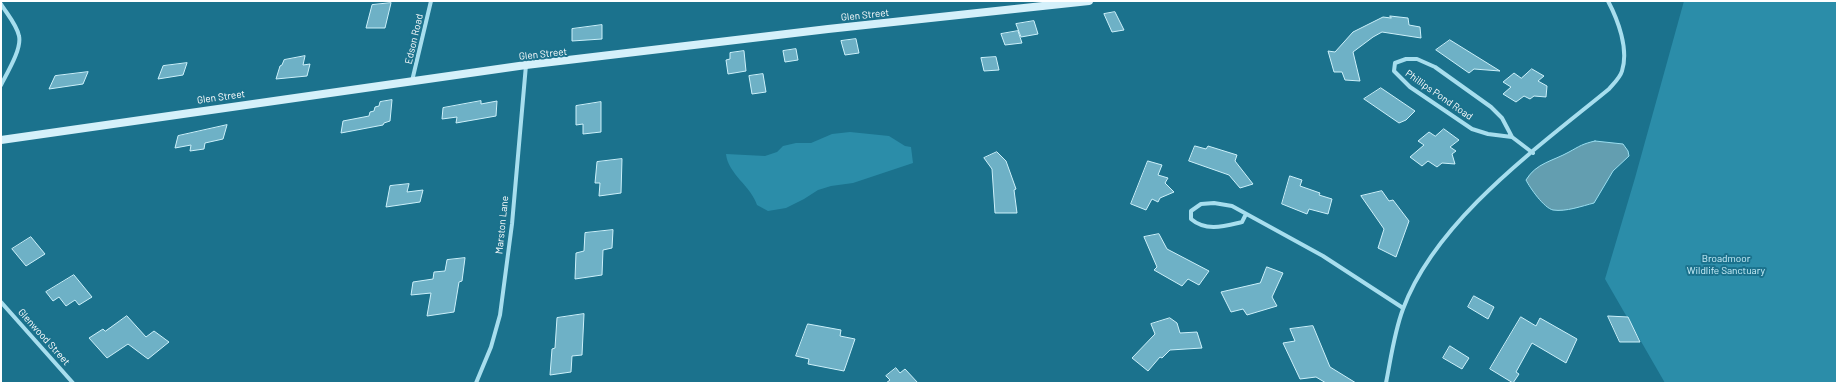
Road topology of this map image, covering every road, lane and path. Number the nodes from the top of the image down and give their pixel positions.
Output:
1 (432, 1) edge
2 (1089, 1) edge
3 (1608, 1) edge
4 (1, 4) edge
5 (526, 65) junction
6 (412, 81) junction
7 (1, 85) edge
8 (1512, 137) junction
9 (1, 140) edge
10 (1533, 153) junction
11 (1246, 214) junction
12 (1, 302) edge
13 (1403, 308) junction
14 (73, 383) edge
15 (476, 383) edge
16 (1386, 383) edge

1 - 6 street, Edson Road
2 - 5 street, Glen Street
3 - 10 street
4 - 7 street
5 - 6 street, Glen Street
5 - 15 street, Marston Lane
6 - 9 street, Glen Street
8 - 8 street, Phillips Pond Road
8 - 10 street, Phillips Pond Road
10 - 13 street
11 - 11 street
11 - 13 street
12 - 14 street, Glenwood Street
13 - 16 street

